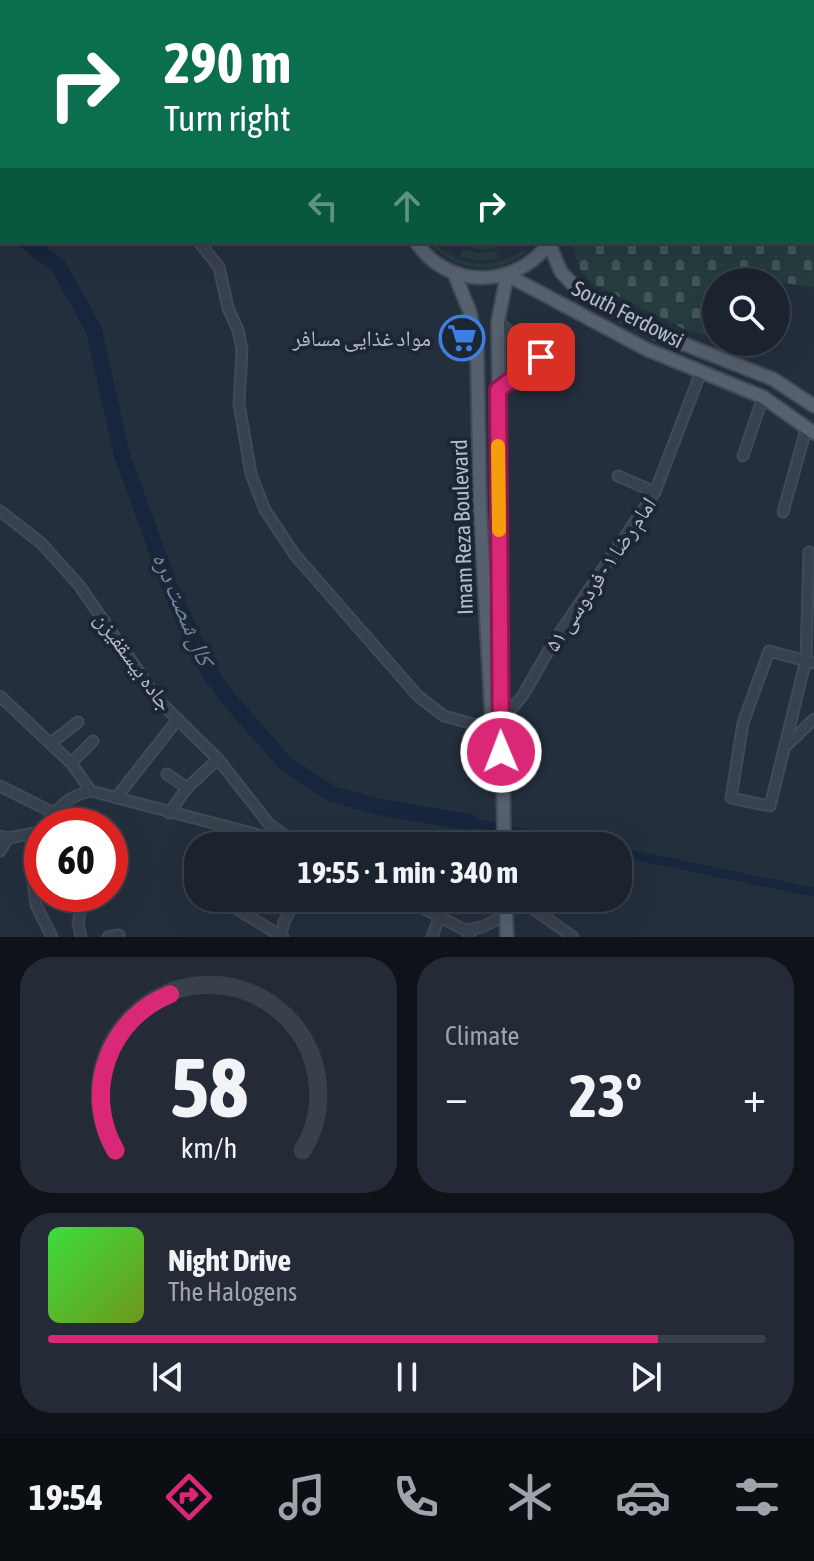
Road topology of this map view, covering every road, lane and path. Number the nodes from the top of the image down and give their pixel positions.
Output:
1 (201, 244) edge
2 (418, 244) edge
3 (548, 244) edge
4 (551, 244) edge
5 (454, 273) junction
6 (507, 275) junction
7 (498, 321) junction
8 (701, 372) junction
9 (498, 390) junction
10 (763, 397) junction
11 (814, 406) edge
12 (810, 429) edge
13 (743, 456) dead end
14 (618, 476) dead end
15 (655, 492) junction
16 (480, 507) junction
17 (499, 507) junction
18 (0, 511) edge
19 (783, 512) dead end
20 (809, 552) dead end
21 (811, 568) edge
22 (811, 596) edge
23 (810, 662) edge
24 (0, 696) edge
25 (178, 719) junction
26 (814, 719) edge
27 (78, 722) dead end
28 (496, 726) junction
29 (93, 741) dead end
30 (51, 743) junction
31 (783, 749) junction
32 (218, 759) junction
33 (71, 763) junction
34 (167, 774) dead end
35 (499, 782) junction
36 (0, 786) edge
37 (187, 788) junction
38 (91, 791) junction
39 (116, 798) junction
40 (44, 808) edge
41 (59, 808) edge
42 (169, 813) junction
43 (249, 832) edge
44 (280, 832) edge
45 (497, 832) edge
46 (503, 832) edge
47 (24, 836) edge
48 (4, 837) edge
49 (0, 851) edge
50 (40, 912) edge
51 (80, 912) edge
52 (242, 912) edge
53 (289, 912) edge
54 (432, 912) edge
55 (499, 912) edge
56 (502, 912) edge
57 (504, 912) edge
58 (505, 912) edge
59 (538, 912) edge
60 (440, 916) junction
61 (467, 934) edge
62 (119, 935) edge
63 (52, 936) edge
64 (282, 936) edge
65 (81, 937) edge
66 (108, 937) edge
67 (432, 937) edge
68 (498, 937) edge
69 (507, 937) edge
70 (516, 937) edge
71 (573, 937) edge

1 - 28 street
2 - 5 main road
3 - 6 main road
4 - 11 main road, South Ferdowsi
5 - 6 main road
5 - 16 main road, Imam Reza Boulevard
6 - 7 main road, Imam Reza Boulevard
6 - 8 main road, South Ferdowsi
7 - 9 main road, Imam Reza Boulevard
7 - 9 street
8 - 10 main road, South Ferdowsi
8 - 15 street, امام رضا ۱ - فردوسی ۵۱
9 - 17 main road, Imam Reza Boulevard
10 - 12 main road, South Ferdowsi
10 - 13 street
12 - 19 street
14 - 15 street
15 - 28 street, امام رضا ۱ - فردوسی ۵۱
16 - 17 main road
16 - 28 main road, Imam Reza Boulevard
17 - 28 main road, Imam Reza Boulevard
18 - 25 street, جاده بیسقفیزن
20 - 21 street
21 - 22 street
22 - 23 street
23 - 31 street
23 - 31 street
24 - 30 street
25 - 32 street, جاده بیسقفیزن
25 - 39 street
26 - 31 street
27 - 30 street
28 - 35 main road, Imam Reza Boulevard
29 - 33 street
30 - 33 street
32 - 37 street
32 - 44 street, جاده بیسقفیزن
33 - 38 street
34 - 37 street
35 - 45 main road
35 - 46 main road
36 - 40 street
37 - 42 street
38 - 39 street
38 - 41 street
39 - 42 street
42 - 43 street
47 - 48 street
48 - 49 street
50 - 63 street
51 - 65 street
52 - 64 street
53 - 64 street
54 - 60 street
55 - 61 street
56 - 68 main road
57 - 69 main road
58 - 70 street
59 - 71 street
60 - 61 street
60 - 67 street
62 - 66 street

